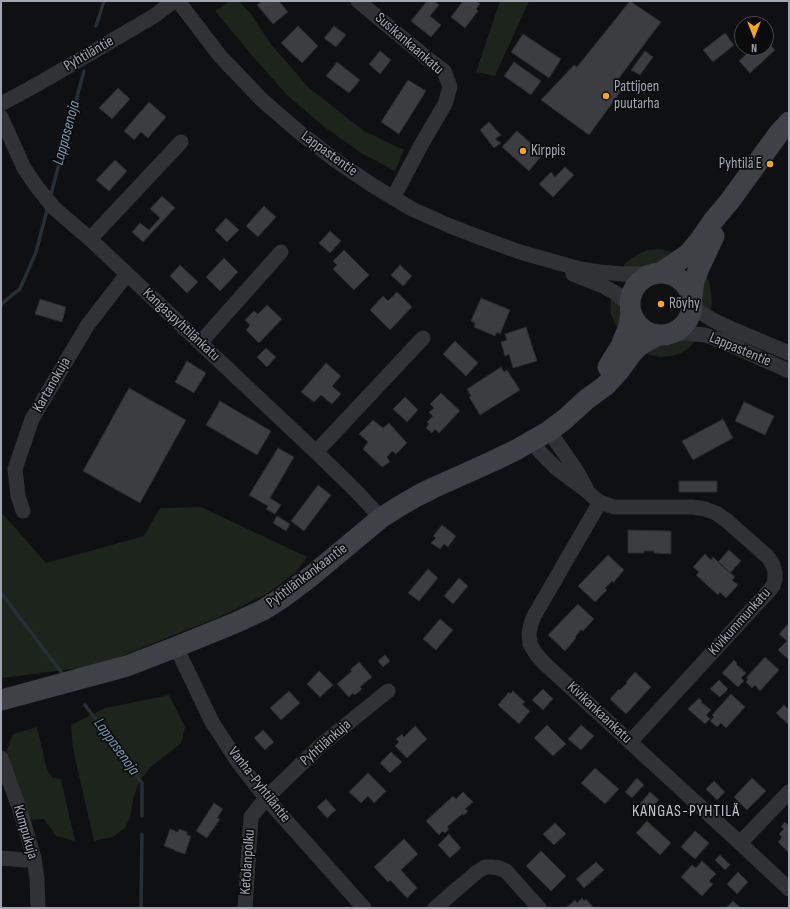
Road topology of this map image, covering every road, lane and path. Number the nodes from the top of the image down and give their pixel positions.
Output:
1 (174, 1) edge
2 (178, 1) edge
3 (358, 1) edge
4 (1, 104) edge
5 (1, 117) edge
6 (789, 122) edge
7 (182, 142) dead end
8 (393, 198) junction
9 (729, 202) junction
10 (90, 239) junction
11 (281, 252) dead end
12 (520, 252) junction
13 (657, 273) junction
14 (127, 274) junction
15 (692, 299) junction
16 (631, 310) junction
17 (662, 334) junction
18 (423, 338) dead end
19 (200, 343) junction
20 (789, 352) edge
21 (789, 371) edge
22 (587, 400) junction
23 (540, 436) junction
24 (316, 452) junction
25 (600, 502) junction
26 (23, 511) dead end
27 (382, 518) junction
28 (176, 647) junction
29 (388, 691) dead end
30 (1, 700) edge
31 (630, 742) junction
32 (1, 758) edge
33 (789, 792) edge
34 (266, 798) junction
35 (740, 843) junction
36 (1, 858) edge
37 (34, 858) junction
38 (789, 889) edge
39 (38, 908) edge
40 (245, 908) edge
41 (364, 908) edge
42 (435, 908) edge
43 (539, 908) edge

1 - 4 street, Pyhtiläntie
2 - 8 street, Lappastentie
3 - 8 street, Susikankaankatu
5 - 10 street, Kangaspyhtilänkatu
6 - 9 street
7 - 10 street
8 - 12 street, Lappastentie
9 - 13 street
9 - 15 street
10 - 14 street, Kangaspyhtilänkatu
11 - 19 street
12 - 13 street, Lappastentie
12 - 16 street, Lappastentie
13 - 15 street
13 - 16 street
14 - 19 street, Kangaspyhtilänkatu
14 - 26 street, Kartanokuja
15 - 17 street
15 - 20 street, Lappastentie
16 - 17 street
16 - 22 street, Pyhtilänkankaantie
17 - 21 street, Lappastentie
17 - 22 street, Pyhtilänkankaantie
18 - 24 street
19 - 24 street, Kangaspyhtilänkatu
22 - 23 street, Pyhtilänkankaantie
23 - 25 street, Kivikummunkatu
23 - 27 street, Pyhtilänkankaantie
24 - 27 street, Kangaspyhtilänkatu
25 - 31 street, Kivikankaankatu
25 - 31 street, Kivikummunkatu
27 - 28 street, Pyhtilänkankaantie
28 - 30 street, Pyhtilänkankaantie
28 - 34 street, Vanha-Pyhtiläntie
29 - 34 street, Pyhtilänkuja
31 - 35 street, Kivikankaankatu
32 - 37 street, Kumpukuja
33 - 35 street
34 - 40 street, Ketolanpolku
34 - 41 street, Vanha-Pyhtiläntie
35 - 38 street, Kivikankaankatu
36 - 37 street
37 - 39 street, Kumpukuja
42 - 43 street

